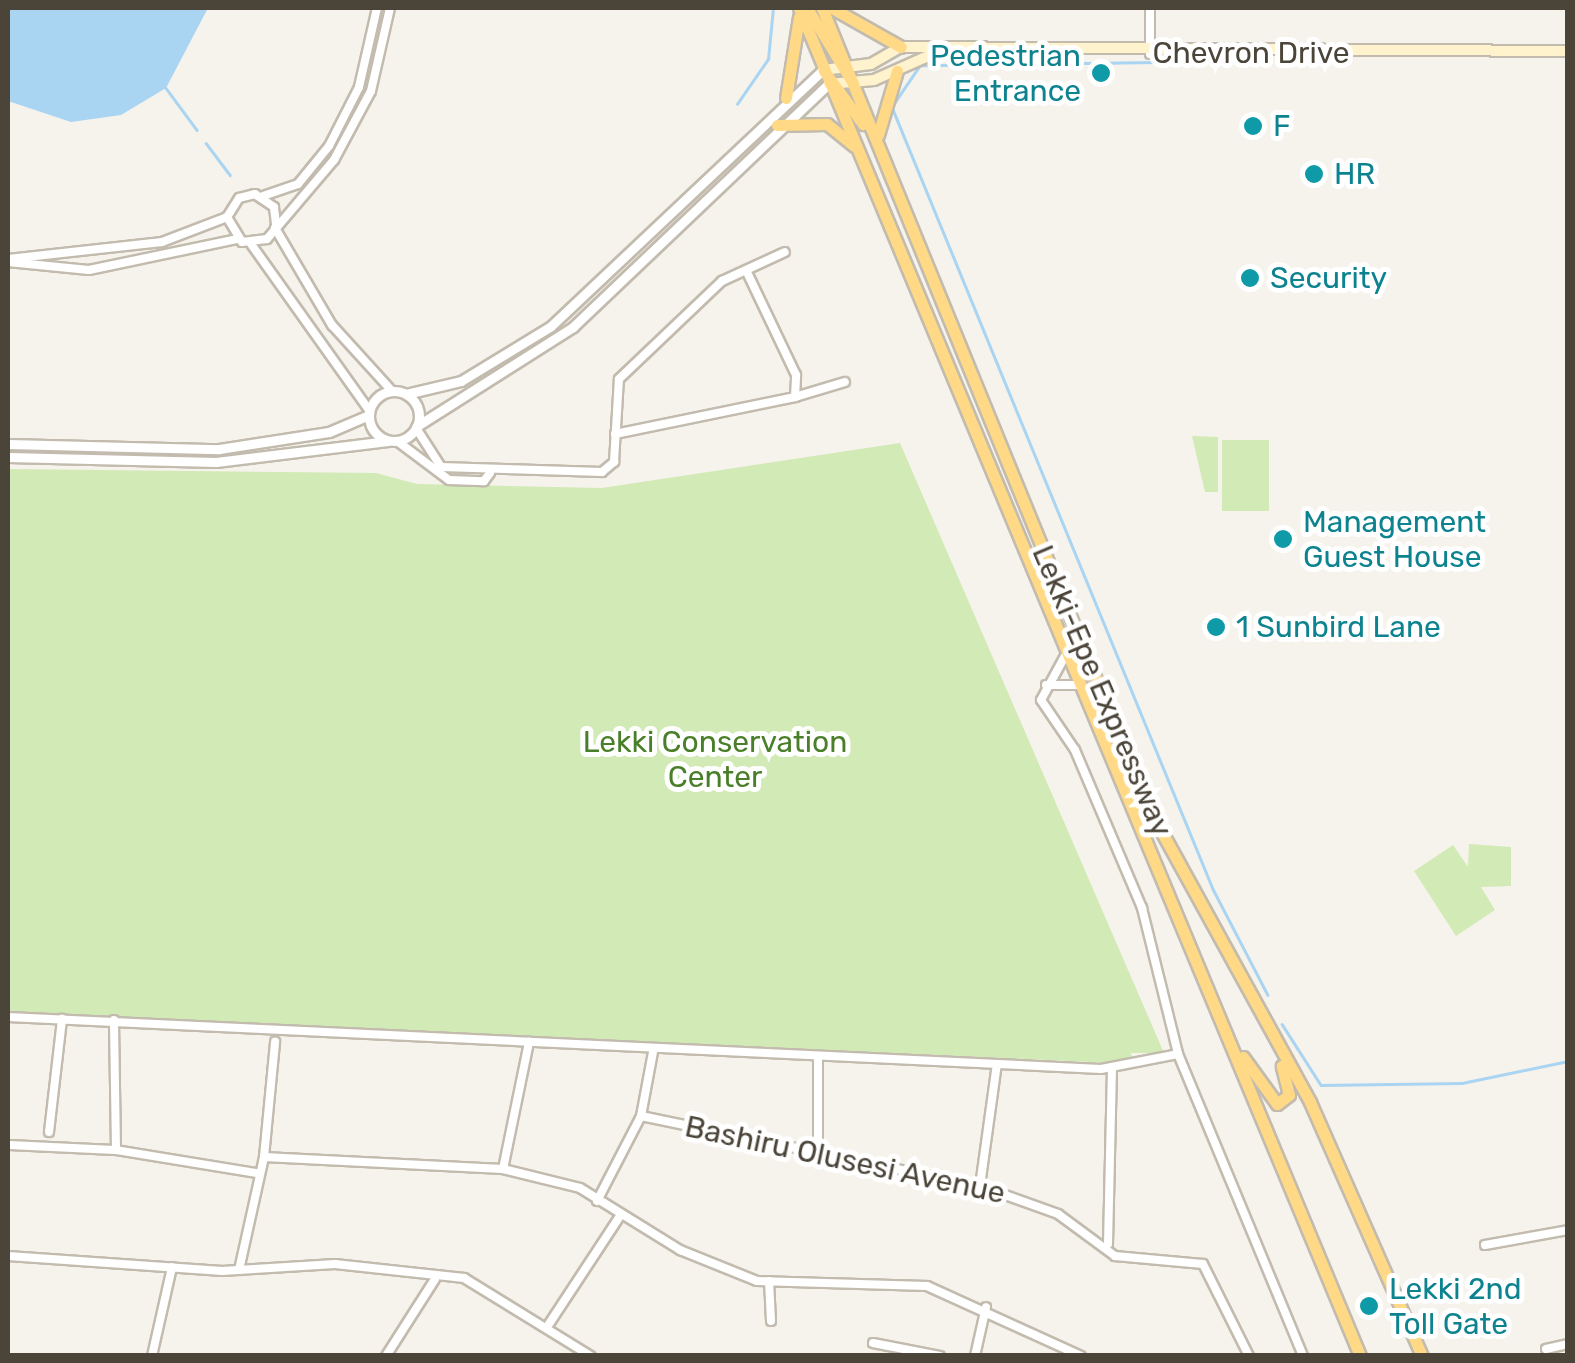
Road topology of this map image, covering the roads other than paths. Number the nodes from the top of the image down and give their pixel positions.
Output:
1 (378, 8) edge
2 (390, 8) edge
3 (798, 8) edge
4 (808, 8) edge
5 (822, 8) edge
6 (832, 8) edge
7 (1150, 8) edge
8 (901, 47) junction
9 (1568, 51) edge
10 (935, 53) junction
11 (1150, 54) junction
12 (823, 70) junction
13 (897, 71) junction
14 (842, 78) junction
15 (786, 98) junction
16 (778, 124) junction
17 (879, 144) junction
18 (864, 158) junction
19 (261, 196) junction
20 (908, 216) junction
21 (227, 218) junction
22 (275, 226) junction
23 (238, 239) junction
24 (250, 244) junction
25 (785, 252) dead end
26 (8, 260) edge
27 (746, 270) junction
28 (845, 382) dead end
29 (392, 391) junction
30 (406, 394) junction
31 (794, 396) junction
32 (369, 413) junction
33 (417, 427) junction
34 (615, 434) junction
35 (393, 441) junction
36 (8, 444) edge
37 (8, 457) edge
38 (490, 472) junction
39 (1064, 656) junction
40 (1076, 685) junction
41 (1045, 686) junction
42 (8, 1017) edge
43 (62, 1019) junction
44 (114, 1020) junction
45 (1226, 1040) junction
46 (1273, 1041) junction
47 (274, 1042) dead end
48 (529, 1042) junction
49 (653, 1052) junction
50 (1178, 1054) junction
51 (818, 1058) junction
52 (997, 1064) junction
53 (1112, 1068) junction
54 (641, 1116) junction
55 (49, 1132) dead end
56 (818, 1140) dead end
57 (8, 1145) edge
58 (116, 1150) junction
59 (264, 1157) junction
60 (502, 1169) junction
61 (256, 1173) junction
62 (980, 1186) junction
63 (597, 1201) junction
64 (620, 1216) junction
65 (1568, 1230) edge
66 (1108, 1244) junction
67 (1485, 1245) dead end
68 (8, 1256) edge
69 (172, 1268) junction
70 (239, 1270) junction
71 (435, 1280) junction
72 (770, 1281) junction
73 (986, 1307) junction
74 (771, 1321) dead end
75 (549, 1324) junction
76 (873, 1343) dead end
77 (1568, 1344) edge
78 (1546, 1349) dead end
79 (1302, 1355) edge
80 (152, 1356) edge
81 (386, 1356) edge
82 (591, 1356) edge
83 (940, 1356) edge
84 (975, 1356) edge
85 (1081, 1356) edge
86 (1249, 1356) edge
87 (1360, 1356) edge
88 (1422, 1356) edge

1 - 19 street
2 - 22 street
3 - 12 highway
3 - 15 highway
4 - 14 highway
5 - 14 highway, Lekki-Epe Expressway
6 - 8 highway
7 - 11 street
8 - 10 main road, Chevron Drive
8 - 14 main road
9 - 11 main road, Chevron Drive
10 - 11 main road, Chevron Drive
10 - 13 main road, Chevron Drive
12 - 14 highway
12 - 15 street
13 - 14 main road, Chevron Drive
13 - 17 highway
14 - 16 street
14 - 17 highway, Lekki-Epe Expressway
14 - 18 highway, Lekki-Epe Expressway
14 - 20 highway
15 - 30 street
16 - 18 highway
16 - 33 street
17 - 20 highway, Lekki-Epe Expressway
18 - 39 highway, Lekki-Epe Expressway
19 - 21 street
19 - 22 street
20 - 46 highway, Lekki-Epe Expressway
21 - 23 street
21 - 26 street
22 - 24 street
22 - 29 street
23 - 24 street
23 - 26 street
24 - 32 street
25 - 27 street
27 - 31 street
27 - 34 street
28 - 31 street
29 - 30 street
29 - 32 street
30 - 33 street
31 - 34 street
32 - 35 street
32 - 36 street
33 - 35 street
33 - 38 street
34 - 38 street
35 - 37 street
35 - 38 street
39 - 40 highway, Lekki-Epe Expressway
39 - 41 street
40 - 41 street
40 - 45 highway, Lekki-Epe Expressway
41 - 50 street
42 - 43 street
43 - 44 street
43 - 55 street
44 - 48 street
44 - 58 street
45 - 46 highway
45 - 87 highway, Lekki-Epe Expressway
46 - 88 highway, Lekki-Epe Expressway
47 - 59 street
48 - 49 street
48 - 60 street
49 - 51 street
49 - 54 street
50 - 53 street
50 - 79 street
51 - 52 street
51 - 56 street
52 - 53 street
52 - 62 street
53 - 66 street
54 - 62 street, Bashiru Olusesi Avenue
54 - 63 street
57 - 58 street
58 - 61 street
59 - 60 street
59 - 61 street
60 - 63 street
61 - 70 street
62 - 66 street, Bashiru Olusesi Avenue
63 - 64 street
64 - 72 street
64 - 75 street
65 - 67 street
66 - 86 street, Bashiru Olusesi Avenue
68 - 69 street
69 - 70 street
69 - 80 street
70 - 71 street
71 - 75 street
71 - 81 street
72 - 73 street
72 - 74 street
73 - 84 street
73 - 85 street
75 - 82 street
76 - 83 street
77 - 78 street

